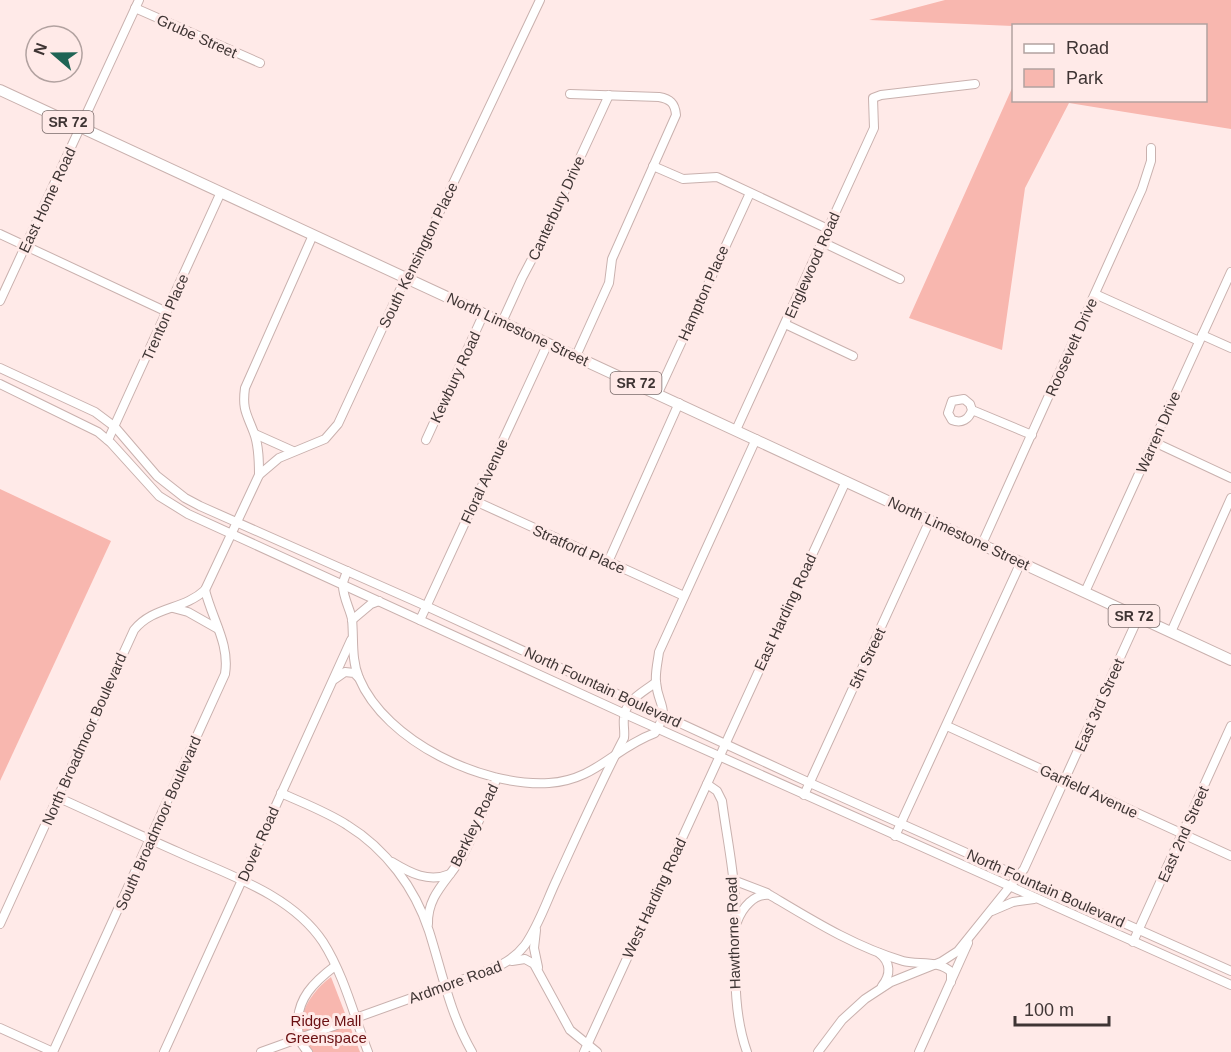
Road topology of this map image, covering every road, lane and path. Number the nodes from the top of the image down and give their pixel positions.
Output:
1 (540, 0) edge
2 (137, 4) edge
3 (260, 63) dead end
4 (975, 84) dead end
5 (0, 90) edge
6 (570, 94) dead end
7 (609, 95) junction
8 (80, 128) junction
9 (1152, 148) dead end
10 (653, 166) junction
11 (221, 192) junction
12 (750, 192) junction
13 (828, 229) junction
14 (0, 234) edge
15 (313, 235) junction
16 (822, 242) junction
17 (26, 246) junction
18 (1231, 272) edge
19 (406, 277) junction
20 (900, 279) dead end
21 (1095, 294) junction
22 (0, 301) edge
23 (167, 312) junction
24 (484, 313) junction
25 (502, 322) junction
26 (785, 324) junction
27 (1200, 338) junction
28 (548, 342) junction
29 (1231, 348) edge
30 (576, 356) junction
31 (853, 356) dead end
32 (0, 368) edge
33 (0, 384) edge
34 (658, 393) junction
35 (679, 403) junction
36 (972, 410) dead end
37 (115, 427) junction
38 (736, 430) junction
39 (255, 434) junction
40 (1032, 435) junction
41 (756, 439) junction
42 (108, 440) junction
43 (426, 440) dead end
44 (1154, 442) junction
45 (293, 451) junction
46 (259, 476) junction
47 (1231, 478) edge
48 (846, 481) junction
49 (1231, 498) edge
50 (475, 501) junction
51 (930, 520) junction
52 (237, 522) junction
53 (232, 535) junction
54 (982, 544) junction
55 (608, 562) junction
56 (1021, 562) junction
57 (348, 571) junction
58 (343, 585) junction
59 (205, 590) junction
60 (1085, 592) junction
61 (684, 596) junction
62 (379, 601) junction
63 (426, 606) junction
64 (172, 608) junction
65 (1138, 618) junction
66 (352, 620) junction
67 (420, 620) junction
68 (218, 630) junction
69 (1171, 632) junction
70 (353, 637) junction
71 (1231, 660) edge
72 (359, 679) junction
73 (333, 680) junction
74 (656, 682) junction
75 (631, 701) junction
76 (625, 714) junction
77 (664, 715) junction
78 (947, 726) junction
79 (1231, 726) edge
80 (657, 729) junction
81 (724, 744) junction
82 (615, 755) junction
83 (719, 757) junction
84 (497, 778) junction
85 (1065, 780) junction
86 (810, 783) junction
87 (707, 784) junction
88 (281, 793) junction
89 (804, 795) junction
90 (57, 797) junction
91 (901, 824) junction
92 (1183, 834) junction
93 (896, 836) junction
94 (150, 840) junction
95 (1231, 856) edge
96 (389, 860) junction
97 (451, 873) junction
98 (1017, 877) junction
99 (733, 880) junction
100 (242, 882) junction
101 (1008, 886) junction
102 (770, 895) junction
103 (1039, 900) junction
104 (989, 913) junction
105 (537, 923) junction
106 (0, 924) edge
107 (1138, 929) junction
108 (429, 930) junction
109 (975, 930) junction
110 (735, 931) junction
111 (1134, 942) junction
112 (876, 951) junction
113 (507, 963) junction
114 (933, 965) junction
115 (335, 966) junction
116 (539, 970) junction
117 (1231, 971) edge
118 (951, 982) junction
119 (1231, 985) edge
120 (445, 986) junction
121 (879, 989) junction
122 (355, 1018) junction
123 (0, 1028) edge
124 (299, 1038) junction
125 (585, 1049) edge
126 (53, 1052) edge
127 (164, 1052) edge
128 (261, 1052) edge
129 (308, 1052) edge
130 (368, 1052) edge
131 (472, 1052) edge
132 (597, 1052) edge
133 (747, 1052) edge
134 (818, 1052) edge
135 (919, 1052) edge

1 - 19 street, South Kensington Place
2 - 3 street, Grube Street
2 - 8 street, East Home Road
4 - 13 street, Englewood Road
5 - 8 main road, North Limestone Street / SR 72
6 - 7 street
7 - 10 street
7 - 25 street, Canterbury Drive
8 - 11 main road, North Limestone Street / SR 72
8 - 17 street, East Home Road
9 - 21 street, Roosevelt Drive
10 - 12 street
10 - 30 street
11 - 15 main road, North Limestone Street / SR 72
11 - 23 street, Trenton Place
12 - 13 street
12 - 34 street, Hampton Place
13 - 16 street, Englewood Road
14 - 17 street
15 - 19 main road, North Limestone Street / SR 72
15 - 39 street
16 - 20 street
16 - 26 street, Englewood Road
17 - 22 street, East Home Road
17 - 23 street
18 - 27 street, Warren Drive
19 - 24 main road, North Limestone Street / SR 72
19 - 45 street, South Kensington Place
21 - 27 street
21 - 40 street, Roosevelt Drive
23 - 37 street, Trenton Place
24 - 25 main road, North Limestone Street / SR 72
24 - 43 street, Kewbury Road
25 - 28 main road, North Limestone Street / SR 72
26 - 31 street
26 - 38 street, Englewood Road
27 - 29 street
27 - 44 street, Warren Drive
28 - 30 main road, North Limestone Street / SR 72
28 - 50 street, Floral Avenue
30 - 34 main road, North Limestone Street / SR 72
32 - 37 street, North Fountain Boulevard
33 - 42 street, North Fountain Boulevard
34 - 35 main road, North Limestone Street / SR 72
35 - 38 main road, North Limestone Street / SR 72
35 - 55 street
36 - 40 street
37 - 42 street, Trenton Place
37 - 52 street, North Fountain Boulevard
38 - 41 main road, North Limestone Street / SR 72
39 - 45 street
39 - 46 street
40 - 54 street, Roosevelt Drive
41 - 48 main road, North Limestone Street / SR 72
41 - 61 street
42 - 53 street, North Fountain Boulevard
44 - 47 street
44 - 60 street, Warren Drive
45 - 46 street, South Kensington Place
46 - 52 street
48 - 51 main road, North Limestone Street / SR 72
48 - 81 street, East Harding Road
49 - 69 street
50 - 55 street, Stratford Place
50 - 63 street, Floral Avenue
51 - 54 main road, North Limestone Street / SR 72
51 - 86 street, 5th Street
52 - 53 street
52 - 57 street, North Fountain Boulevard
53 - 58 street, North Fountain Boulevard
53 - 59 street
54 - 56 main road, North Limestone Street / SR 72
55 - 61 street, Stratford Place
56 - 60 main road, North Limestone Street / SR 72
56 - 78 street
57 - 58 street
57 - 63 street, North Fountain Boulevard
58 - 62 street, North Fountain Boulevard
58 - 66 street
59 - 64 street, North Broadmoor Boulevard
59 - 68 street, South Broadmoor Boulevard
60 - 65 main road, North Limestone Street / SR 72
61 - 74 street
62 - 66 street
62 - 67 street, North Fountain Boulevard
63 - 67 street, Floral Avenue
63 - 75 street, North Fountain Boulevard
64 - 68 street
64 - 90 street, North Broadmoor Boulevard
65 - 69 main road, North Limestone Street / SR 72
65 - 85 street, East 3rd Street
66 - 70 street
67 - 76 street, North Fountain Boulevard
68 - 94 street, South Broadmoor Boulevard
69 - 71 main road, North Limestone Street / SR 72
70 - 72 street
70 - 73 street, Dover Road
72 - 73 street
72 - 84 street
73 - 88 street, Dover Road
74 - 75 street
74 - 77 street
75 - 76 street, Ardmore Road
75 - 77 street, North Fountain Boulevard
76 - 80 street, North Fountain Boulevard
76 - 82 street, Ardmore Road
77 - 80 street
77 - 81 street, North Fountain Boulevard
78 - 85 street, Garfield Avenue
78 - 91 street
79 - 92 street, East 2nd Street
80 - 82 street
80 - 83 street, North Fountain Boulevard
81 - 83 street, West Harding Road
81 - 86 street, North Fountain Boulevard
82 - 84 street
82 - 105 street, Ardmore Road
83 - 87 street, West Harding Road
83 - 89 street, North Fountain Boulevard
84 - 97 street, Berkley Road
85 - 92 street, Garfield Avenue
85 - 98 street, East 3rd Street
86 - 89 street, 5th Street
86 - 91 street, North Fountain Boulevard
87 - 99 street, Hawthorne Road
87 - 125 street, West Harding Road
88 - 96 street
88 - 100 street, Dover Road
89 - 93 street, North Fountain Boulevard
90 - 94 street
90 - 106 street, North Broadmoor Boulevard
91 - 93 street
91 - 98 street, North Fountain Boulevard
92 - 95 street, Garfield Avenue
92 - 107 street, East 2nd Street
93 - 101 street, North Fountain Boulevard
94 - 100 street
94 - 126 street, South Broadmoor Boulevard
96 - 97 street, Berkley Road
96 - 108 street
97 - 108 street, Berkley Road
98 - 101 street, East 3rd Street
98 - 107 street, North Fountain Boulevard
99 - 102 street
99 - 110 street, Hawthorne Road
100 - 115 street
100 - 127 street, Dover Road
101 - 103 street, North Fountain Boulevard
101 - 104 street, East 3rd Street
102 - 110 street
102 - 112 street
103 - 104 street
103 - 111 street, North Fountain Boulevard
104 - 109 street, East 3rd Street
105 - 113 street, Ardmore Road
105 - 116 street
107 - 111 street, East 2nd Street
107 - 117 street, North Fountain Boulevard
108 - 120 street
109 - 114 street
109 - 118 street
110 - 133 street, Hawthorne Road
111 - 119 street, North Fountain Boulevard
112 - 114 street
112 - 121 street
113 - 116 street
113 - 120 street, Ardmore Road
114 - 118 street
114 - 121 street
115 - 122 street
115 - 124 street
116 - 125 street
118 - 135 street
120 - 122 street, Ardmore Road
120 - 131 street
121 - 134 street
122 - 124 street, Ardmore Road
122 - 130 street
123 - 126 street
124 - 128 street, Ardmore Road
124 - 129 street
125 - 132 street

